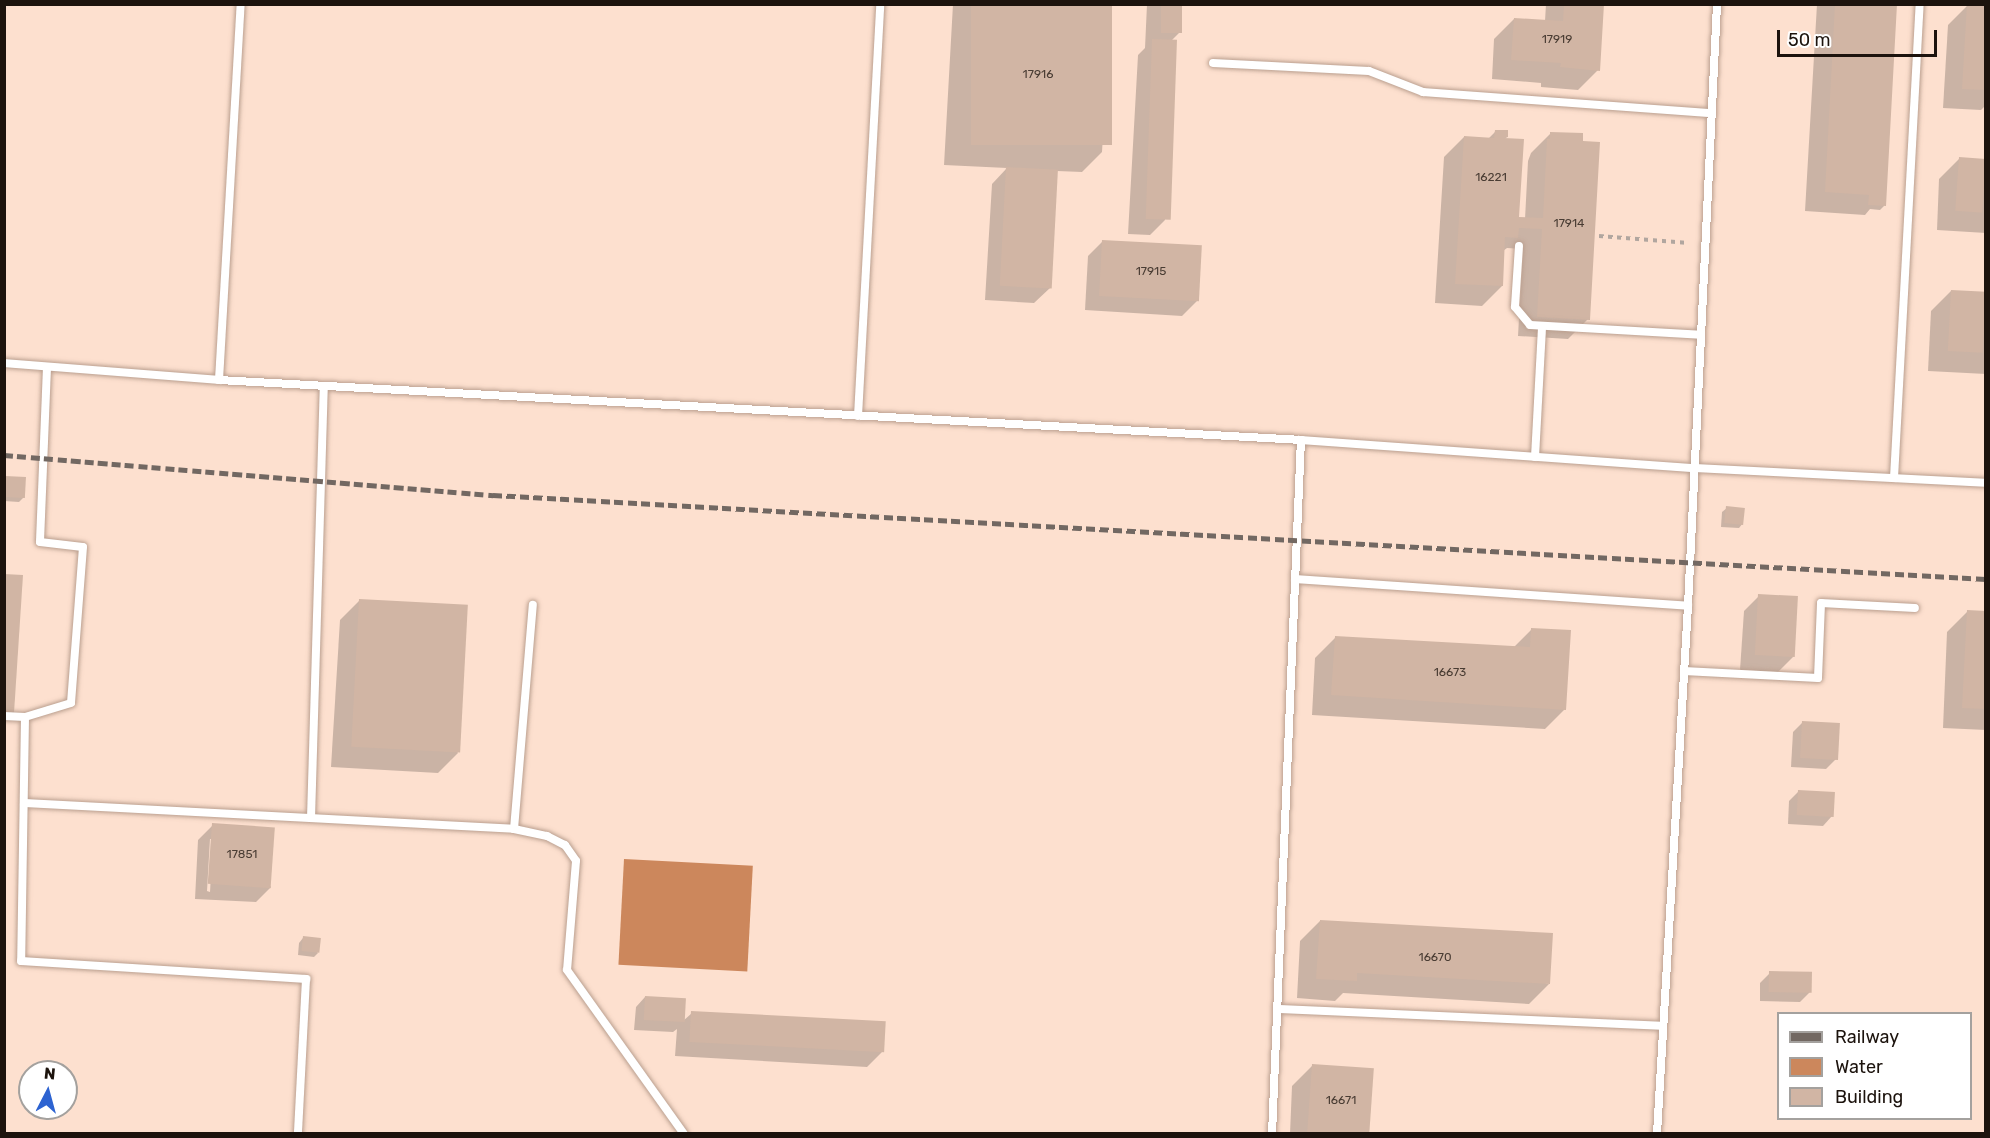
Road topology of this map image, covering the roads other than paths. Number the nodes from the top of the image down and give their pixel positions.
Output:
1 (241, 4) edge
2 (880, 4) edge
3 (1717, 4) edge
4 (1920, 4) edge
5 (1213, 63) dead end
6 (1711, 113) junction
7 (1519, 246) dead end
8 (1542, 326) junction
9 (1701, 335) junction
10 (4, 363) edge
11 (47, 367) junction
12 (219, 380) junction
13 (324, 386) junction
14 (858, 416) junction
15 (1301, 440) junction
16 (1535, 457) junction
17 (1694, 468) junction
18 (1894, 478) junction
19 (1986, 483) edge
20 (1295, 579) junction
21 (533, 606) dead end
22 (1688, 606) junction
23 (1915, 608) dead end
24 (1684, 670) junction
25 (4, 716) edge
26 (25, 717) junction
27 (24, 803) junction
28 (311, 818) junction
29 (514, 829) junction
30 (1278, 1009) junction
31 (1664, 1026) junction
32 (298, 1134) edge
33 (684, 1134) edge
34 (1272, 1134) edge
35 (1657, 1134) edge

1 - 12 lane
2 - 14 lane
3 - 6 lane
4 - 18 lane
5 - 6 lane
6 - 9 lane
7 - 8 lane
8 - 9 lane
8 - 16 lane
9 - 17 lane
10 - 11 lane
11 - 12 lane
11 - 26 lane
12 - 13 lane
13 - 14 lane
13 - 28 lane
14 - 15 lane
15 - 16 lane
15 - 20 lane
16 - 17 lane
17 - 18 lane
17 - 22 lane
18 - 19 lane
20 - 22 lane
20 - 30 lane
21 - 29 lane
22 - 24 lane
23 - 24 lane
24 - 31 lane
25 - 26 lane
26 - 27 lane
27 - 28 lane
27 - 32 lane
28 - 29 lane
29 - 33 lane
30 - 31 lane
30 - 34 lane
31 - 35 lane

